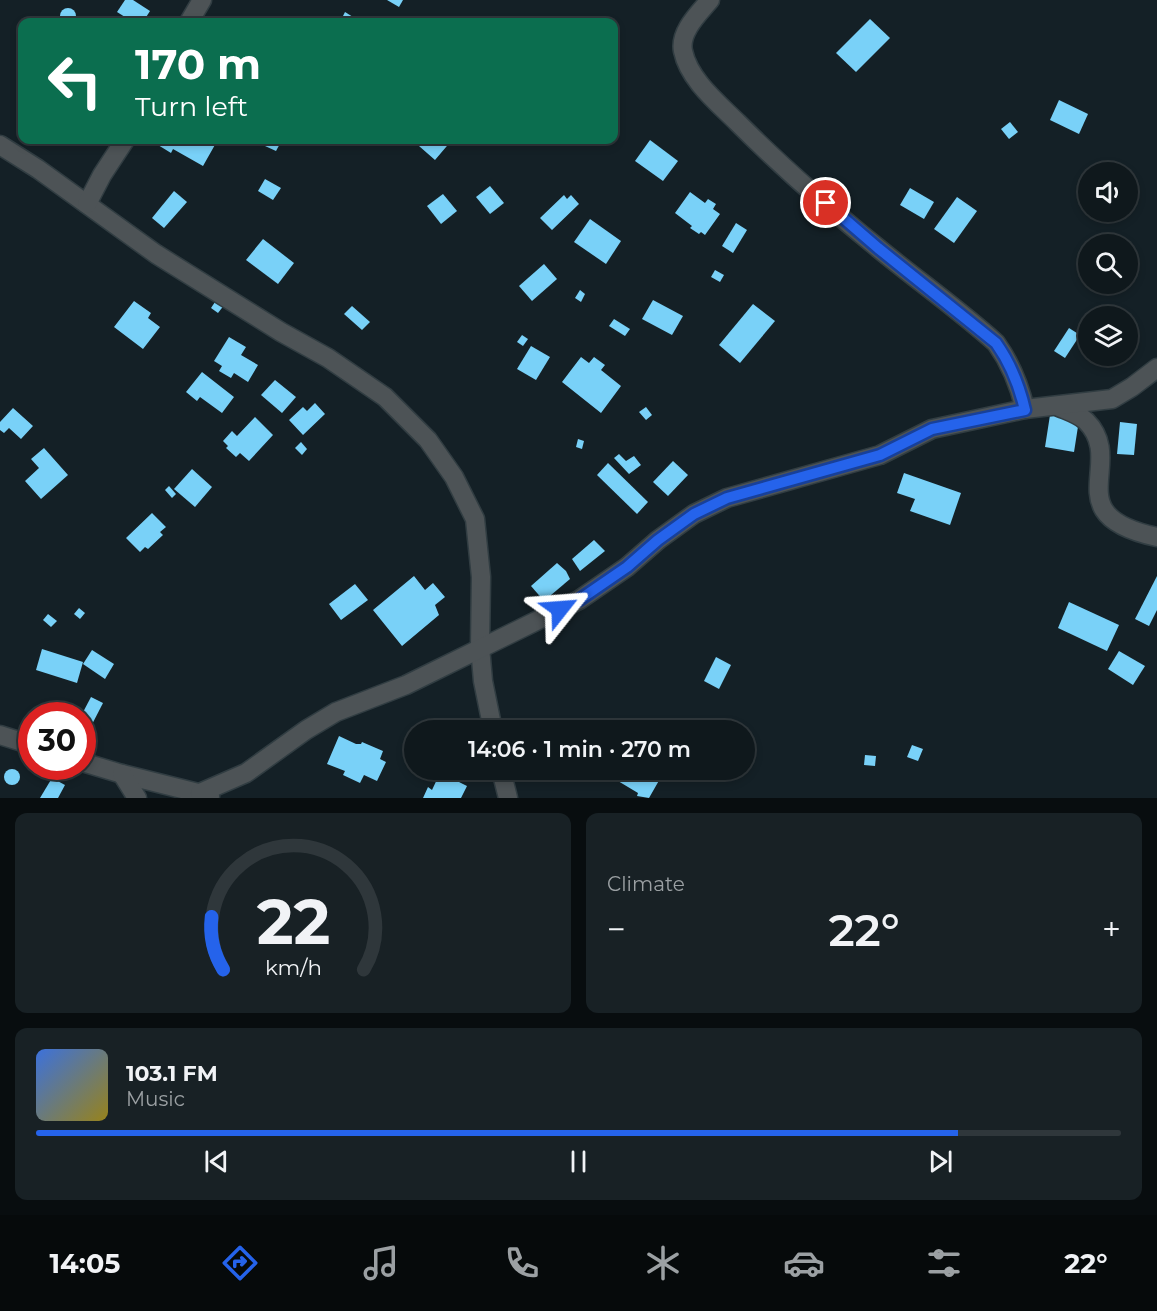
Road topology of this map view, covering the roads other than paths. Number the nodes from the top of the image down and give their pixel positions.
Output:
1 (202, 0) edge
2 (710, 0) edge
3 (191, 18) edge
4 (122, 144) edge
5 (0, 145) edge
6 (87, 204) junction
7 (1157, 368) edge
8 (1055, 406) junction
9 (1025, 410) junction
10 (1157, 537) edge
11 (480, 647) junction
12 (491, 720) edge
13 (0, 735) edge
14 (18, 741) edge
15 (96, 766) edge
16 (122, 774) junction
17 (504, 780) edge
18 (209, 796) edge
19 (137, 798) edge
20 (508, 798) edge

1 - 3 street
2 - 9 street
4 - 6 street
5 - 6 street
6 - 11 street
7 - 8 street
8 - 9 street
8 - 10 street
9 - 11 street
11 - 12 street
11 - 18 street
13 - 14 street
15 - 16 street
16 - 18 street
16 - 19 street
17 - 20 street

